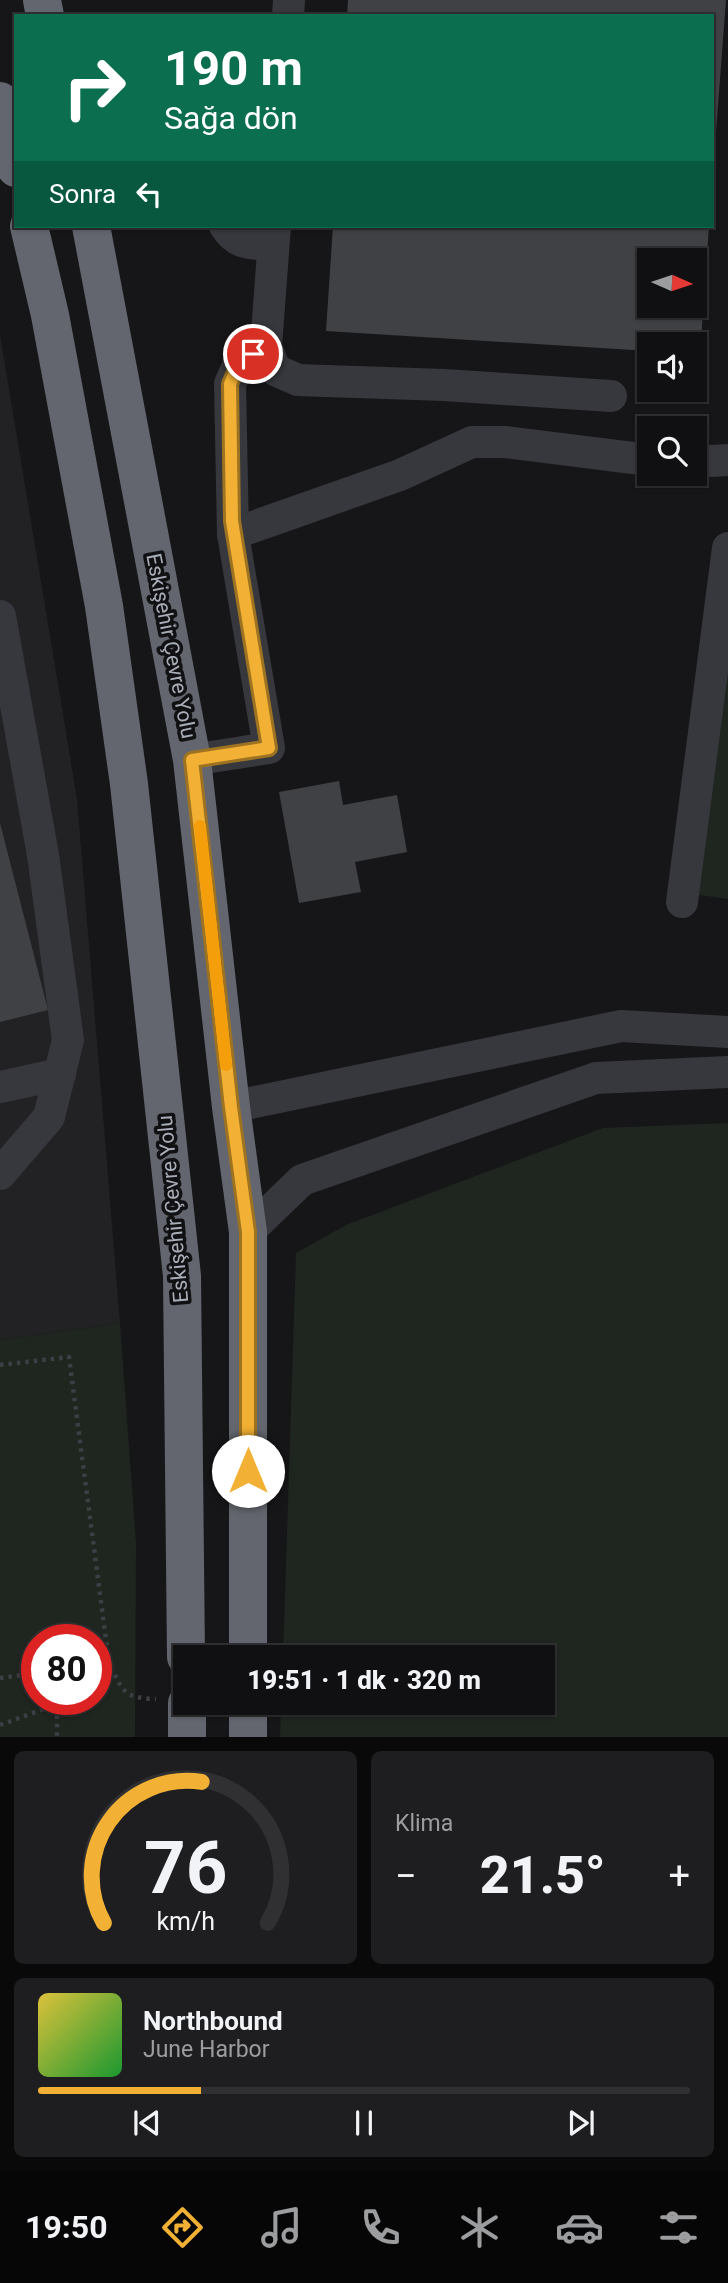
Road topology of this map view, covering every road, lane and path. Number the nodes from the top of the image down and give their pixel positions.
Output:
1 (0, 101) edge
2 (14, 160) edge
3 (29, 228) edge
4 (91, 228) edge
5 (226, 228) edge
6 (274, 235) edge
7 (266, 346) junction
8 (611, 396) dead end
9 (637, 459) edge
10 (728, 460) edge
11 (707, 461) edge
12 (233, 534) junction
13 (728, 548) edge
14 (0, 616) edge
15 (192, 760) junction
16 (682, 902) dead end
17 (728, 1032) edge
18 (728, 1072) edge
19 (60, 1074) junction
20 (0, 1087) edge
21 (231, 1107) junction
22 (0, 1174) edge
23 (248, 1232) junction
24 (0, 1365) edge
25 (104, 1624) edge
26 (186, 1645) edge
27 (248, 1645) edge
28 (112, 1669) edge
29 (21, 1675) edge
30 (0, 1678) edge
31 (171, 1701) edge
32 (28, 1715) edge
33 (57, 1715) edge
34 (248, 1715) edge
35 (0, 1725) edge
36 (57, 1737) edge
37 (187, 1737) edge
38 (248, 1737) edge

1 - 2 highway
3 - 26 highway, Eskişehir Çevre Yolu
4 - 15 highway, Eskişehir Çevre Yolu
5 - 6 street
6 - 7 street
7 - 8 street
7 - 12 street
9 - 12 street
10 - 11 street
12 - 15 street
13 - 16 street
14 - 19 street
15 - 21 highway, Eskişehir Çevre Yolu
17 - 21 street
18 - 23 street
19 - 20 street
19 - 22 street
21 - 23 highway, Eskişehir Çevre Yolu
23 - 27 highway, Eskişehir Çevre Yolu
24 - 25 path
28 - 31 path
29 - 30 path
31 - 37 highway
32 - 35 path
33 - 36 path
34 - 38 highway

